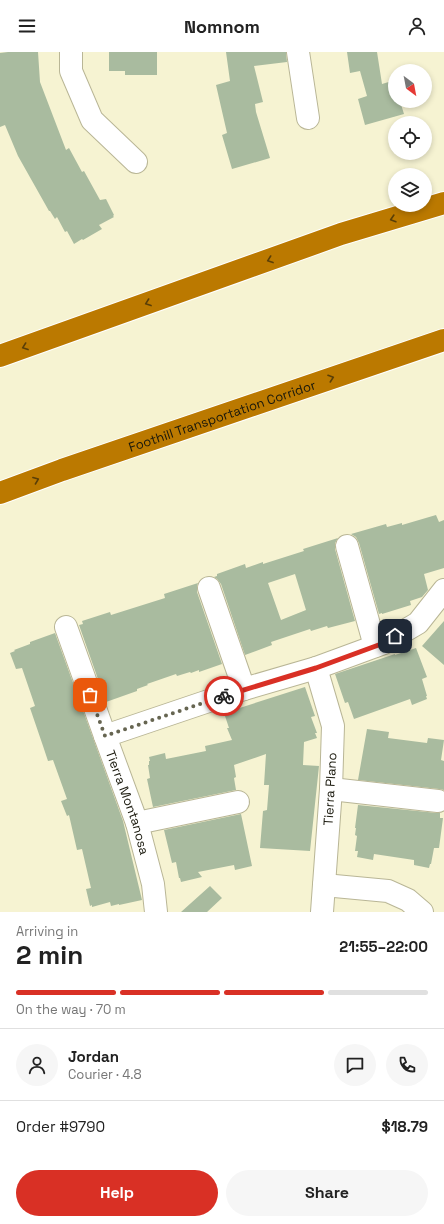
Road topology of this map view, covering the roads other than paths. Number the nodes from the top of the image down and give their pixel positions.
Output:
1 (71, 52) edge
2 (298, 52) edge
3 (308, 118) dead end
4 (136, 162) dead end
5 (444, 203) edge
6 (444, 340) edge
7 (0, 356) edge
8 (0, 494) edge
9 (347, 546) dead end
10 (209, 588) dead end
11 (444, 590) edge
12 (66, 627) dead end
13 (375, 646) junction
14 (316, 668) junction
15 (244, 689) junction
16 (105, 736) junction
17 (331, 790) junction
18 (438, 801) dead end
19 (238, 802) dead end
20 (137, 823) junction
21 (324, 885) junction
22 (156, 912) edge
23 (322, 912) edge
24 (422, 912) edge

1 - 4 street
2 - 3 street
5 -> 7 highway
8 -> 6 highway, Foothill Transportation Corridor
9 - 13 street
10 - 15 street
11 - 13 street
12 - 16 street, Tierra Montanosa
13 - 14 street
14 - 15 street
14 - 17 street, Tierra Plano
15 - 16 street
16 - 20 street, Tierra Montanosa
17 - 18 street
17 - 21 street, Tierra Plano
19 - 20 street
20 - 22 street, Tierra Montanosa
21 - 23 street, Tierra Plano
21 - 24 street

